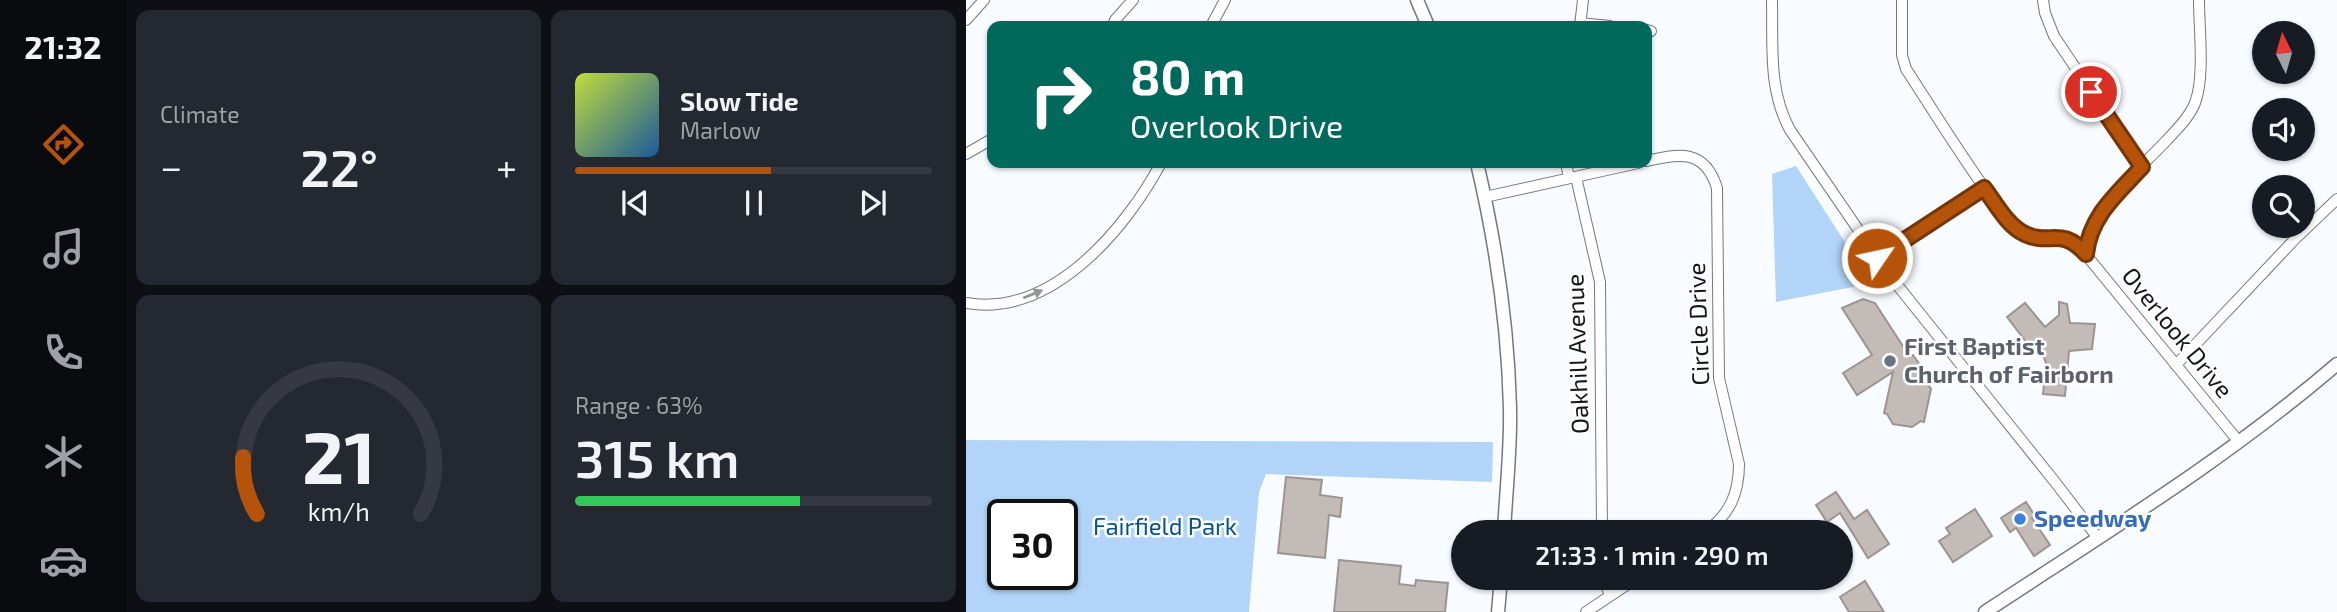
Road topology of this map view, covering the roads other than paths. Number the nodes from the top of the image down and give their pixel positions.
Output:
1 (984, 0) edge
2 (1133, 0) edge
3 (1226, 0) edge
4 (1417, 0) edge
5 (1583, 0) edge
6 (1772, 0) edge
7 (1902, 0) edge
8 (2043, 0) edge
9 (2199, 0) edge
10 (966, 20) edge
11 (1115, 21) edge
12 (1214, 21) edge
13 (1426, 21) edge
14 (1580, 21) edge
15 (987, 143) edge
16 (971, 151) edge
17 (1652, 160) edge
18 (2142, 167) junction
19 (1158, 168) edge
20 (1478, 168) edge
21 (1568, 168) edge
22 (1615, 168) edge
23 (1573, 177) junction
24 (1984, 188) junction
25 (1485, 197) junction
26 (2337, 199) edge
27 (2086, 254) junction
28 (1877, 258) junction
29 (966, 303) edge
30 (2337, 364) edge
31 (2176, 365) junction
32 (2239, 442) junction
33 (1505, 520) edge
34 (1602, 520) edge
35 (1720, 520) edge
36 (2098, 538) junction
37 (1500, 590) edge
38 (1608, 590) edge
39 (1620, 590) edge
40 (1611, 596) junction
41 (1498, 612) edge
42 (1586, 612) edge
43 (1984, 612) edge

1 - 10 street
2 - 11 street
3 - 12 street
4 - 13 main road
5 - 14 street
6 - 28 street
7 - 24 street, Overlook Drive
8 - 18 street
9 - 18 street
15 - 16 street
17 - 35 street, Circle Drive
18 - 27 street
29 -> 19 street
20 - 25 main road
21 - 23 street, Oakhill Avenue
22 - 23 street
23 - 25 street
23 - 34 street, Oakhill Avenue
24 - 27 street, Overlook Drive
24 - 28 street
25 - 33 main road
26 - 31 street
27 - 31 street, Overlook Drive
28 - 36 street
30 - 32 main road
31 - 32 street, Overlook Drive
32 - 36 main road
36 - 43 main road
37 - 41 main road
38 - 40 street
39 - 40 street
40 - 42 street

